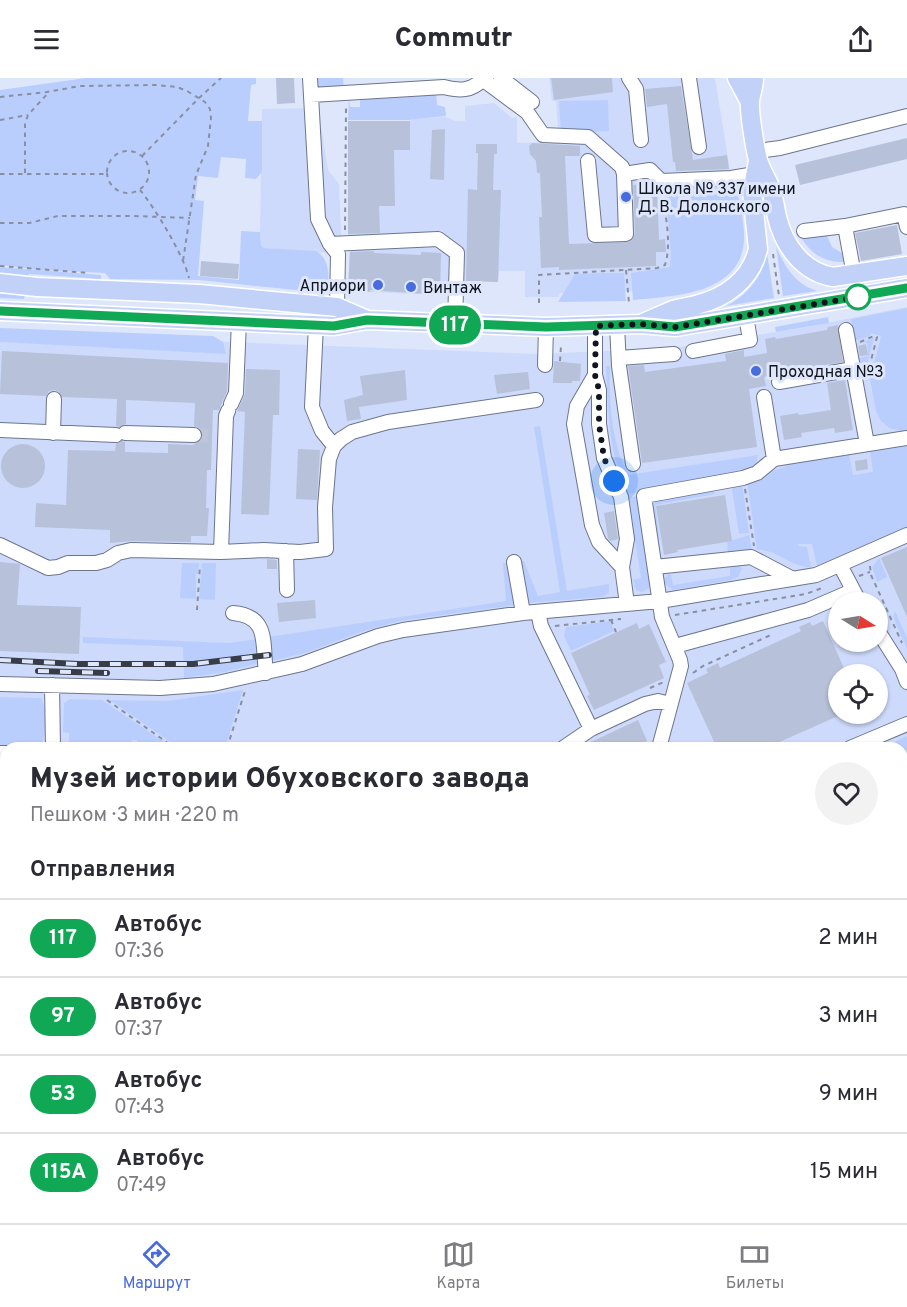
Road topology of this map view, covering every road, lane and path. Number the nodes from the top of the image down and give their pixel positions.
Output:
1 (221, 78) edge
2 (310, 78) edge
3 (501, 78) edge
4 (629, 78) edge
5 (689, 78) edge
6 (737, 78) edge
7 (754, 78) edge
8 (482, 79) edge
9 (49, 92) junction
10 (346, 93) junction
11 (311, 95) junction
12 (0, 97) edge
13 (199, 98) junction
14 (532, 102) dead end
15 (750, 102) junction
16 (28, 115) junction
17 (907, 116) edge
18 (0, 120) edge
19 (641, 140) dead end
20 (699, 147) dead end
21 (142, 156) junction
22 (588, 161) dead end
23 (757, 162) junction
24 (25, 173) junction
25 (0, 174) edge
26 (108, 174) junction
27 (624, 174) junction
28 (662, 181) junction
29 (140, 190) junction
30 (158, 218) junction
31 (190, 218) junction
32 (0, 223) edge
33 (845, 226) junction
34 (907, 227) edge
35 (804, 231) dead end
36 (345, 243) junction
37 (330, 244) junction
38 (772, 251) dead end
39 (183, 261) junction
40 (852, 264) dead end
41 (907, 266) edge
42 (626, 270) junction
43 (0, 283) edge
44 (188, 283) dead end
45 (907, 288) edge
46 (779, 297) dead end
47 (539, 303) dead end
48 (629, 303) dead end
49 (337, 307) junction
50 (0, 311) edge
51 (746, 316) junction
52 (367, 320) junction
53 (239, 321) junction
54 (641, 324) junction
55 (316, 325) junction
56 (455, 325) junction
57 (617, 325) junction
58 (596, 326) junction
59 (546, 327) junction
60 (847, 337) joint
61 (561, 346) dead end
62 (693, 351) dead end
63 (674, 354) dead end
64 (619, 358) junction
65 (560, 361) dead end
66 (545, 364) dead end
67 (853, 372) junction
68 (595, 375) junction
69 (779, 382) dead end
70 (764, 397) dead end
71 (54, 399) dead end
72 (536, 400) dead end
73 (0, 430) edge
74 (52, 433) junction
75 (194, 435) tunnel mouth
76 (907, 438) edge
77 (867, 444) junction
78 (334, 446) junction
79 (774, 459) junction
80 (633, 464) dead end
81 (907, 535) edge
82 (0, 545) edge
83 (286, 551) junction
84 (201, 552) junction
85 (221, 552) junction
86 (514, 562) dead end
87 (872, 562) dead end
88 (840, 565) junction
89 (622, 567) junction
90 (655, 567) junction
91 (870, 572) junction
92 (793, 579) junction
93 (850, 586) junction
94 (287, 590) dead end
95 (854, 592) edge
96 (806, 594) junction
97 (660, 602) junction
98 (197, 610) dead end
99 (808, 610) junction
100 (628, 611) junction
101 (538, 612) junction
102 (233, 613) dead end
103 (524, 613) junction
104 (662, 617) junction
105 (611, 620) junction
106 (541, 626) junction
107 (616, 632) dead end
108 (777, 632) dead end
109 (903, 644) dead end
110 (675, 646) junction
111 (888, 649) edge
112 (266, 673) junction
113 (680, 673) junction
114 (907, 682) edge
115 (0, 684) edge
116 (52, 685) junction
117 (246, 687) dead end
118 (645, 691) dead end
119 (115, 698) dead end
120 (670, 704) junction
121 (907, 724) edge
122 (591, 729) junction
123 (58, 742) edge
124 (165, 742) edge
125 (229, 742) edge
126 (572, 742) edge
127 (660, 742) edge
128 (864, 742) edge

1 - 13 path
2 - 11 lane
3 - 14 lane
4 - 19 lane
5 - 20 lane
6 - 15 main road
7 - 15 main road
8 - 10 lane
8 - 27 lane
9 - 12 path
9 - 13 path
9 - 16 path
10 - 11 lane
10 - 36 path
11 - 37 lane
13 - 21 path
13 - 31 path
15 - 23 main road
16 - 18 path
16 - 24 path
17 - 23 lane
21 - 26 path
21 - 29 path
22 - 27 lane
23 - 28 lane
23 - 41 main road
23 - 54 main road
24 - 25 path
24 - 26 path
26 - 29 path
27 - 28 lane
28 - 42 path
29 - 30 path
30 - 31 path
30 - 32 path
30 - 39 path
31 - 39 path
33 - 34 lane
33 - 35 lane
33 - 40 lane
36 - 37 lane
36 - 56 lane
37 - 49 lane
38 - 46 path
39 - 44 path
42 - 47 path
42 - 48 path
43 - 49 main road
45 - 51 main road
49 - 52 main road
50 - 53 main road
51 - 54 main road
51 - 62 lane
52 - 55 main road
52 - 56 main road
53 - 55 main road
53 - 85 lane
54 - 57 main road
55 - 78 lane
56 - 59 main road
57 - 58 main road
57 - 64 lane
58 - 59 main road
58 - 68 lane
59 - 66 lane
60 - 67 lane
60 - 67 path
61 - 65 path
63 - 64 lane
64 - 80 lane
67 - 69 lane
67 - 77 lane
68 - 89 lane
68 - 89 lane
70 - 79 lane
71 - 74 lane
72 - 78 lane
73 - 74 lane
74 - 75 lane
76 - 77 lane
77 - 79 lane
78 - 83 lane
79 - 90 lane
81 - 88 lane
82 - 84 lane
83 - 85 lane
83 - 94 lane
84 - 85 lane
84 - 98 path
86 - 103 lane
87 - 91 path
88 - 92 lane
88 - 93 lane
89 - 100 lane
90 - 92 lane
90 - 97 lane
91 - 93 path
91 - 109 path
92 - 97 lane
93 - 95 lane
93 - 96 path
93 - 99 lane
96 - 99 path
96 - 104 path
97 - 100 lane
97 - 104 lane
99 - 110 lane
100 - 101 lane
100 - 105 path
101 - 103 lane
101 - 106 lane
102 - 112 lane
103 - 112 lane
104 - 110 lane
105 - 106 path
105 - 107 path
106 - 122 lane
108 - 113 path
110 - 113 lane
111 - 114 lane
112 - 116 lane
113 - 118 path
113 - 120 lane
115 - 116 lane
116 - 123 lane
117 - 125 path
119 - 124 path
120 - 122 lane
120 - 127 lane
121 - 128 lane
122 - 126 lane

